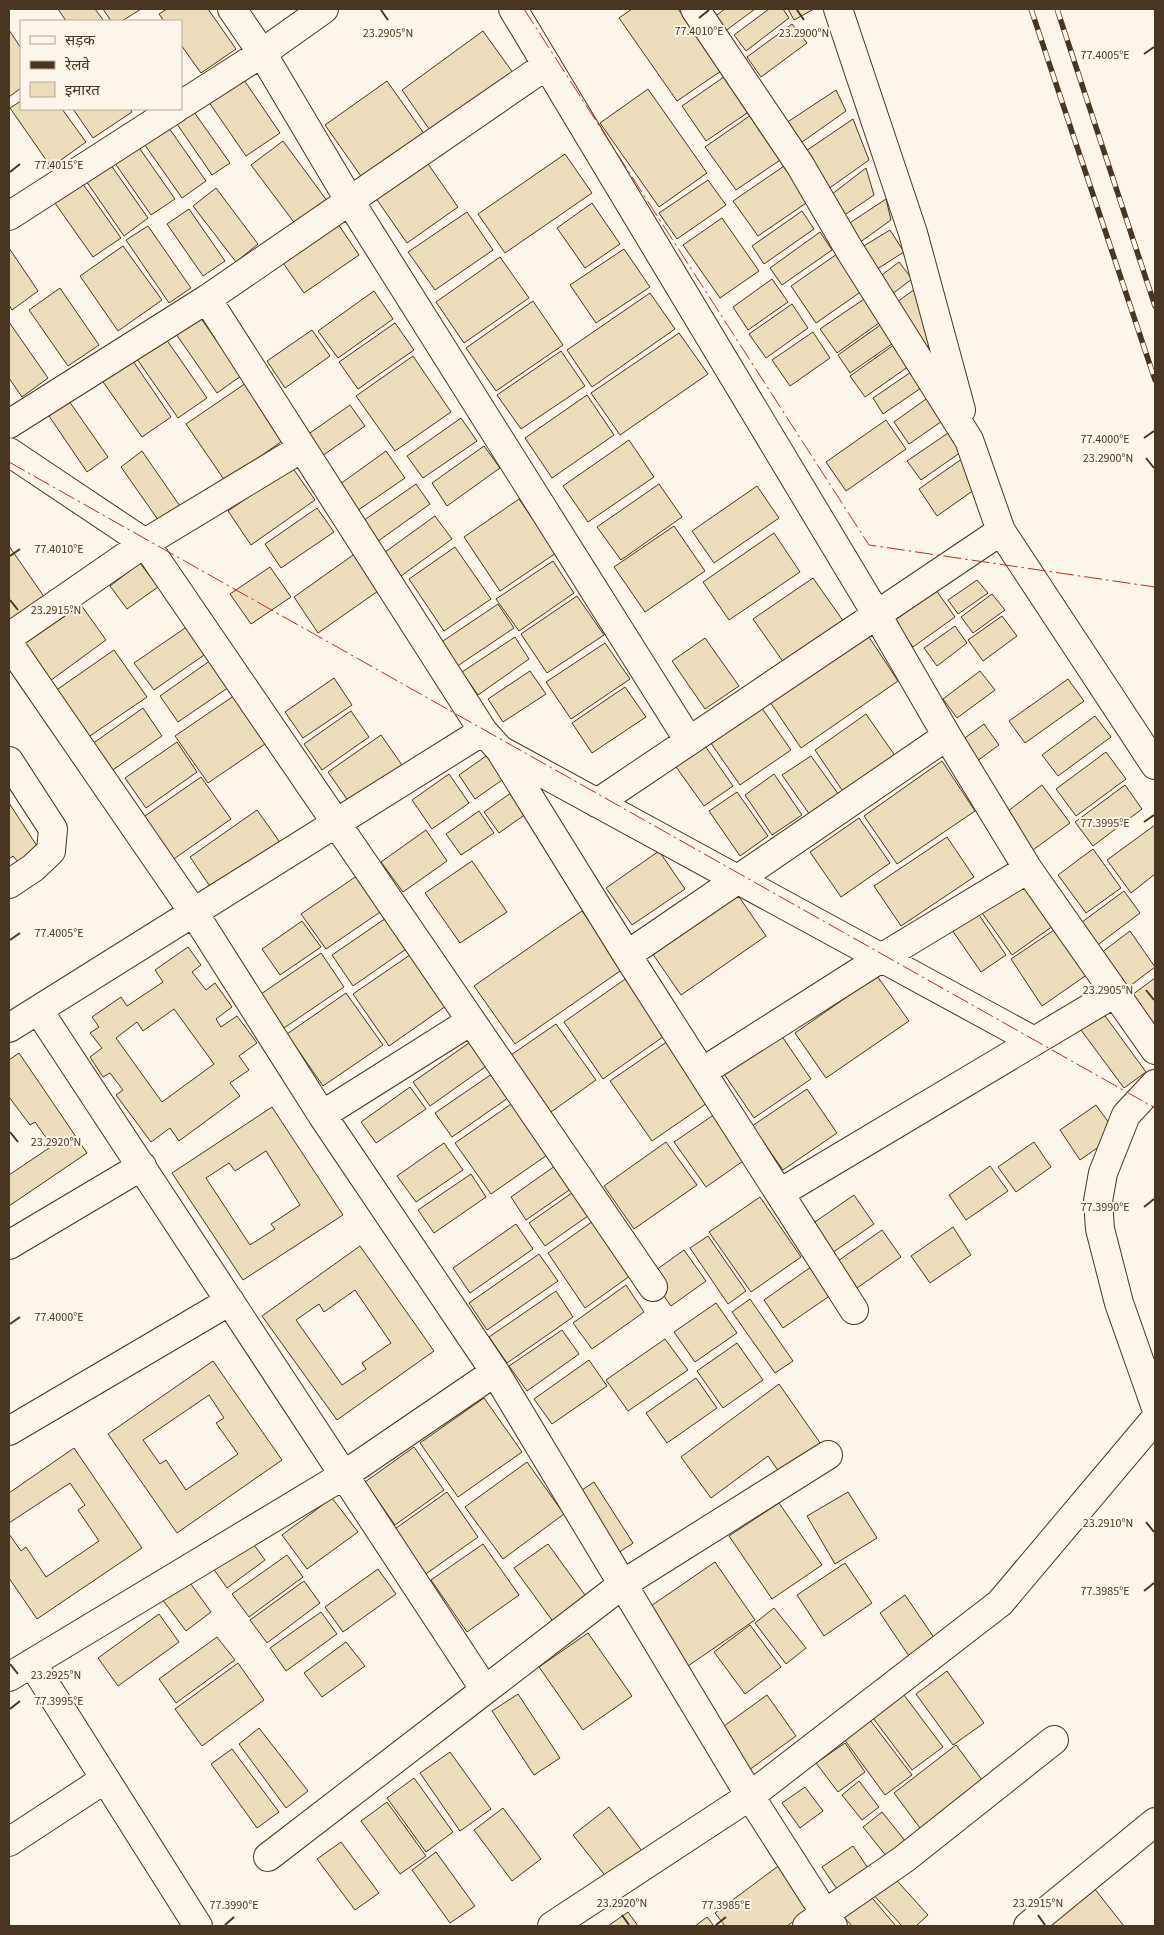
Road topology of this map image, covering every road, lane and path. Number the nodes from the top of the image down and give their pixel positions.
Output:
1 (232, 9) edge
2 (324, 9) edge
3 (513, 9) edge
4 (695, 9) edge
5 (838, 9) edge
6 (262, 53) junction
7 (548, 65) junction
8 (182, 104) edge
9 (173, 110) edge
10 (351, 202) junction
11 (9, 216) edge
12 (207, 299) junction
13 (9, 424) edge
14 (969, 440) junction
15 (302, 448) junction
16 (9, 452) edge
17 (1001, 531) junction
18 (144, 543) junction
19 (877, 615) junction
20 (9, 637) edge
21 (9, 644) edge
22 (947, 736) junction
23 (492, 740) junction
24 (689, 741) junction
25 (9, 761) edge
26 (1155, 765) edge
27 (597, 803) junction
28 (336, 824) junction
29 (1028, 868) junction
30 (737, 879) junction
31 (9, 884) edge
32 (194, 913) junction
33 (627, 955) junction
34 (881, 958) junction
35 (1115, 993) junction
36 (39, 1011) junction
37 (471, 1021) junction
38 (9, 1028) edge
39 (1034, 1041) junction
40 (1155, 1050) edge
41 (702, 1072) junction
42 (1155, 1084) edge
43 (322, 1115) junction
44 (142, 1166) junction
45 (780, 1193) junction
46 (9, 1245) edge
47 (652, 1287) dead end
48 (230, 1301) junction
49 (854, 1310) dead end
50 (495, 1372) junction
51 (1155, 1405) edge
52 (1155, 1419) edge
53 (9, 1431) edge
54 (828, 1455) dead end
55 (344, 1474) junction
56 (624, 1584) junction
57 (32, 1663) junction
58 (9, 1677) edge
59 (486, 1690) junction
60 (1054, 1740) dead end
61 (105, 1779) junction
62 (750, 1796) junction
63 (1155, 1822) edge
64 (9, 1842) edge
65 (268, 1857) dead end
66 (822, 1922) edge
67 (198, 1926) edge
68 (552, 1926) edge
69 (1028, 1926) edge

1 - 6 street
2 - 6 street
3 - 7 street
4 - 14 street
5 - 14 street
6 - 8 street
6 - 10 street
7 - 10 street
7 - 19 street
9 - 11 street
10 - 12 street
10 - 24 street
12 - 13 street
12 - 15 street
14 - 17 street
15 - 18 street
15 - 23 street
16 - 18 street
17 - 19 street
17 - 26 street
18 - 20 street
18 - 28 street
19 - 22 street
19 - 24 street
21 - 32 street
22 - 29 street
22 - 30 street
23 - 27 street
23 - 28 street
23 - 33 street
24 - 27 street
25 - 31 street
27 - 30 street
28 - 32 street
28 - 37 street
29 - 34 street
29 - 35 street
30 - 33 street
30 - 34 street
32 - 36 street
32 - 43 street
33 - 41 street
34 - 39 street
34 - 41 street
35 - 39 street
35 - 40 street
36 - 38 street
36 - 44 street
37 - 43 street
37 - 47 street
39 - 45 street
41 - 45 street
42 - 51 street
43 - 50 street
44 - 46 street
44 - 48 street
45 - 49 street
48 - 53 street
48 - 55 street
50 - 55 street
50 - 56 street
52 - 62 street
54 - 56 street
55 - 57 street
55 - 59 street
56 - 59 street
56 - 62 street
57 - 58 street
57 - 61 street
59 - 65 street
60 - 66 street
61 - 64 street
61 - 67 street
62 - 66 street
62 - 68 street
63 - 69 street

